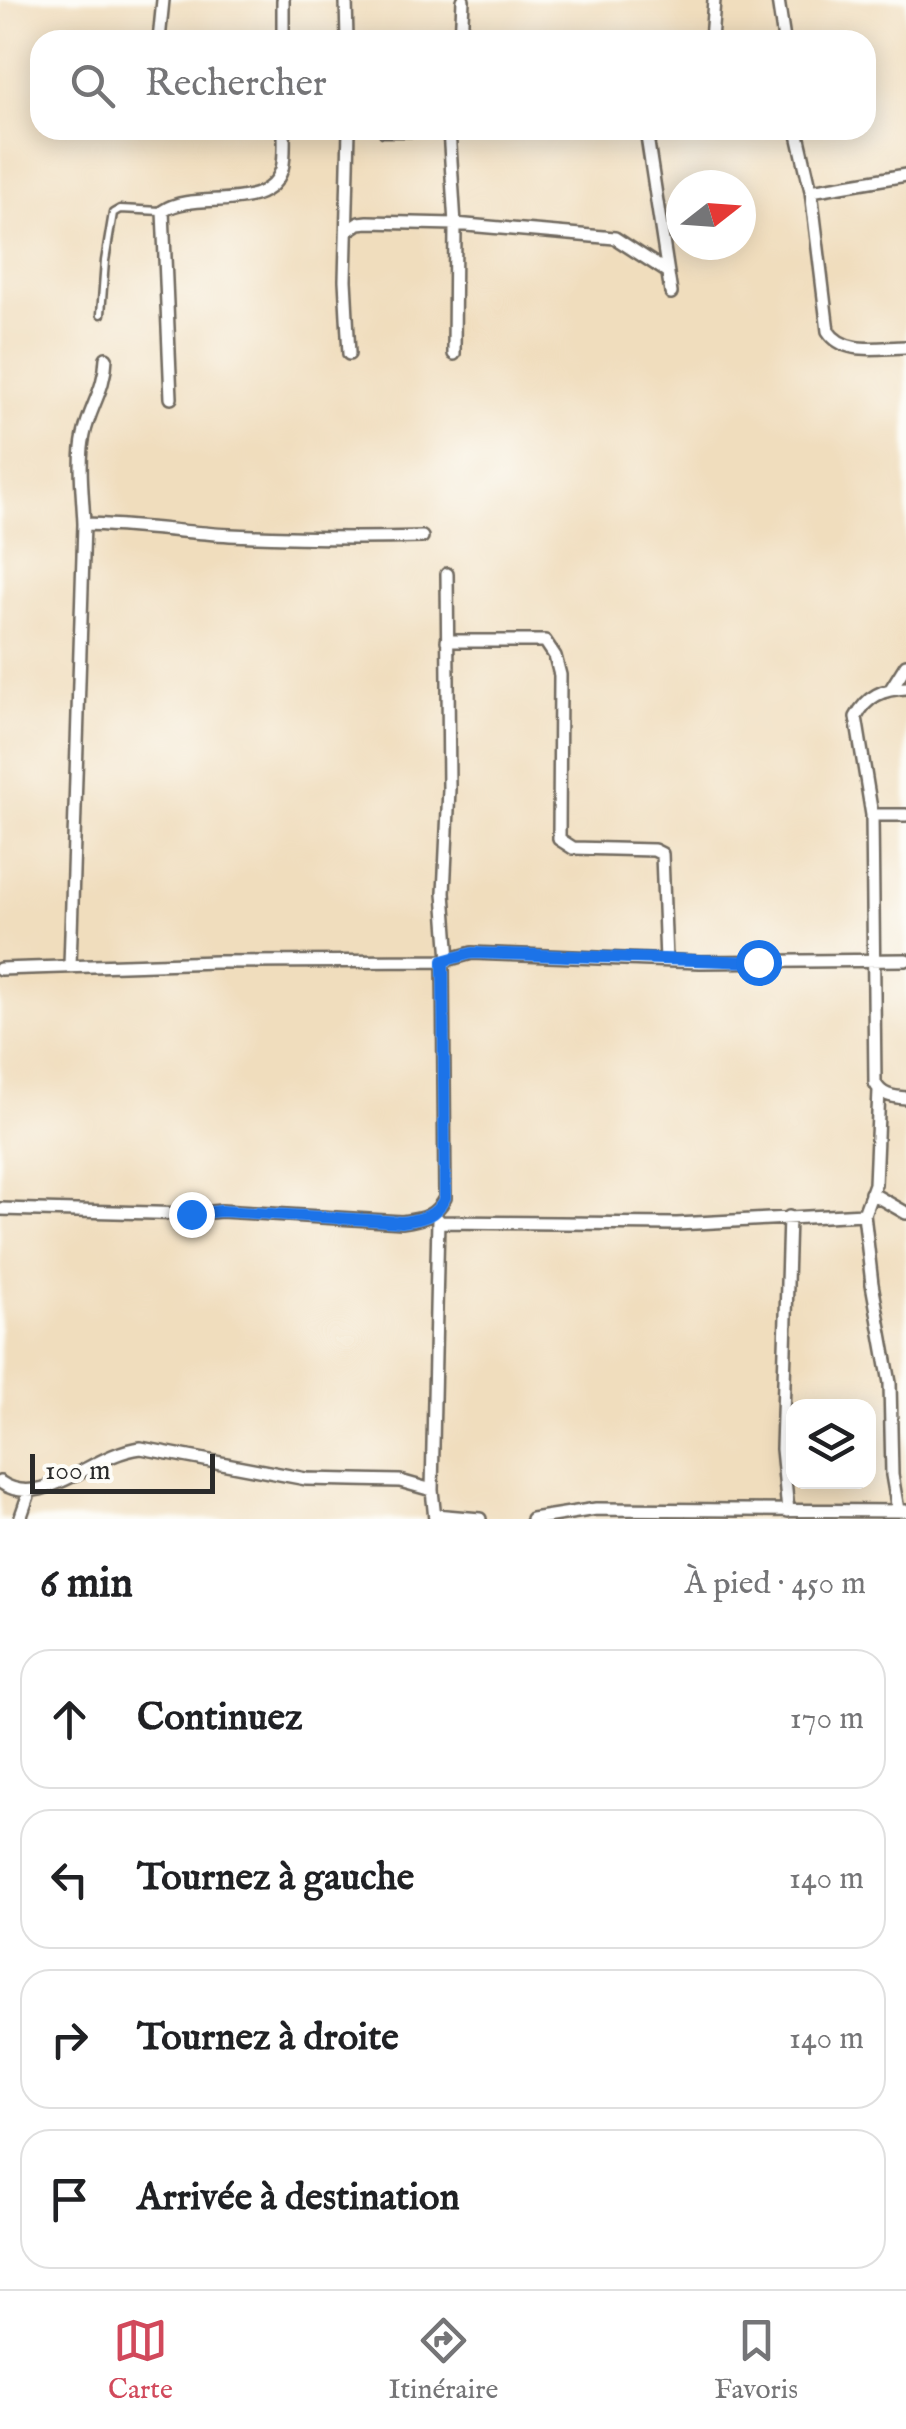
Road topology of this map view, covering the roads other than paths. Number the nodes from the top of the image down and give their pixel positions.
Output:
1 (163, 0) edge
2 (283, 0) edge
3 (346, 0) edge
4 (464, 0) edge
5 (714, 0) edge
6 (778, 0) edge
7 (160, 30) edge
8 (284, 30) edge
9 (348, 30) edge
10 (462, 30) edge
11 (712, 30) edge
12 (782, 30) edge
13 (284, 140) edge
14 (349, 140) edge
15 (449, 140) edge
16 (647, 140) edge
17 (800, 140) edge
18 (906, 175) edge
19 (811, 192) junction
20 (163, 211) junction
21 (454, 224) junction
22 (347, 231) junction
23 (666, 271) junction
24 (671, 293) dead end
25 (102, 314) dead end
26 (906, 347) edge
27 (349, 354) dead end
28 (454, 354) dead end
29 (106, 358) dead end
30 (172, 398) dead end
31 (84, 524) junction
32 (422, 536) dead end
33 (447, 574) dead end
34 (446, 641) junction
35 (906, 666) edge
36 (906, 688) edge
37 (891, 689) junction
38 (872, 815) junction
39 (906, 815) edge
40 (446, 960) junction
41 (875, 960) junction
42 (906, 960) edge
43 (666, 961) junction
44 (70, 966) junction
45 (0, 969) edge
46 (879, 1090) junction
47 (906, 1098) edge
48 (872, 1193) junction
49 (0, 1209) edge
50 (906, 1213) edge
51 (864, 1214) junction
52 (439, 1216) junction
53 (789, 1217) junction
54 (0, 1482) edge
55 (432, 1490) junction
56 (29, 1493) junction
57 (902, 1510) edge
58 (788, 1511) junction
59 (435, 1517) edge
60 (20, 1519) edge
61 (480, 1519) edge
62 (532, 1519) edge

1 - 7 street
2 - 8 street
3 - 9 street
4 - 10 street
5 - 11 street
6 - 12 street
13 - 20 street
14 - 22 street
15 - 21 street
16 - 23 street
17 - 19 street
18 - 19 street
19 - 26 street
20 - 25 lane
20 - 30 street
21 - 22 street
21 - 23 street
21 - 28 street
22 - 27 street
23 - 24 street
29 - 31 street
31 - 32 street
31 - 44 street
33 - 34 street
34 - 40 street
34 - 43 street
35 - 37 street
36 - 37 street
37 - 38 street
38 - 39 street
38 - 41 street
40 - 43 street
40 - 44 street
40 - 52 street
41 - 42 street
41 - 43 street
41 - 46 street
44 - 45 street
46 - 47 street
46 - 48 street
48 - 50 street
48 - 51 street
49 - 52 street
51 - 53 street
51 - 57 street
52 - 53 street
52 - 55 street
53 - 58 street
54 - 56 street
55 - 56 street
55 - 59 street
56 - 60 street
57 - 58 street
58 - 62 street
59 - 61 street

